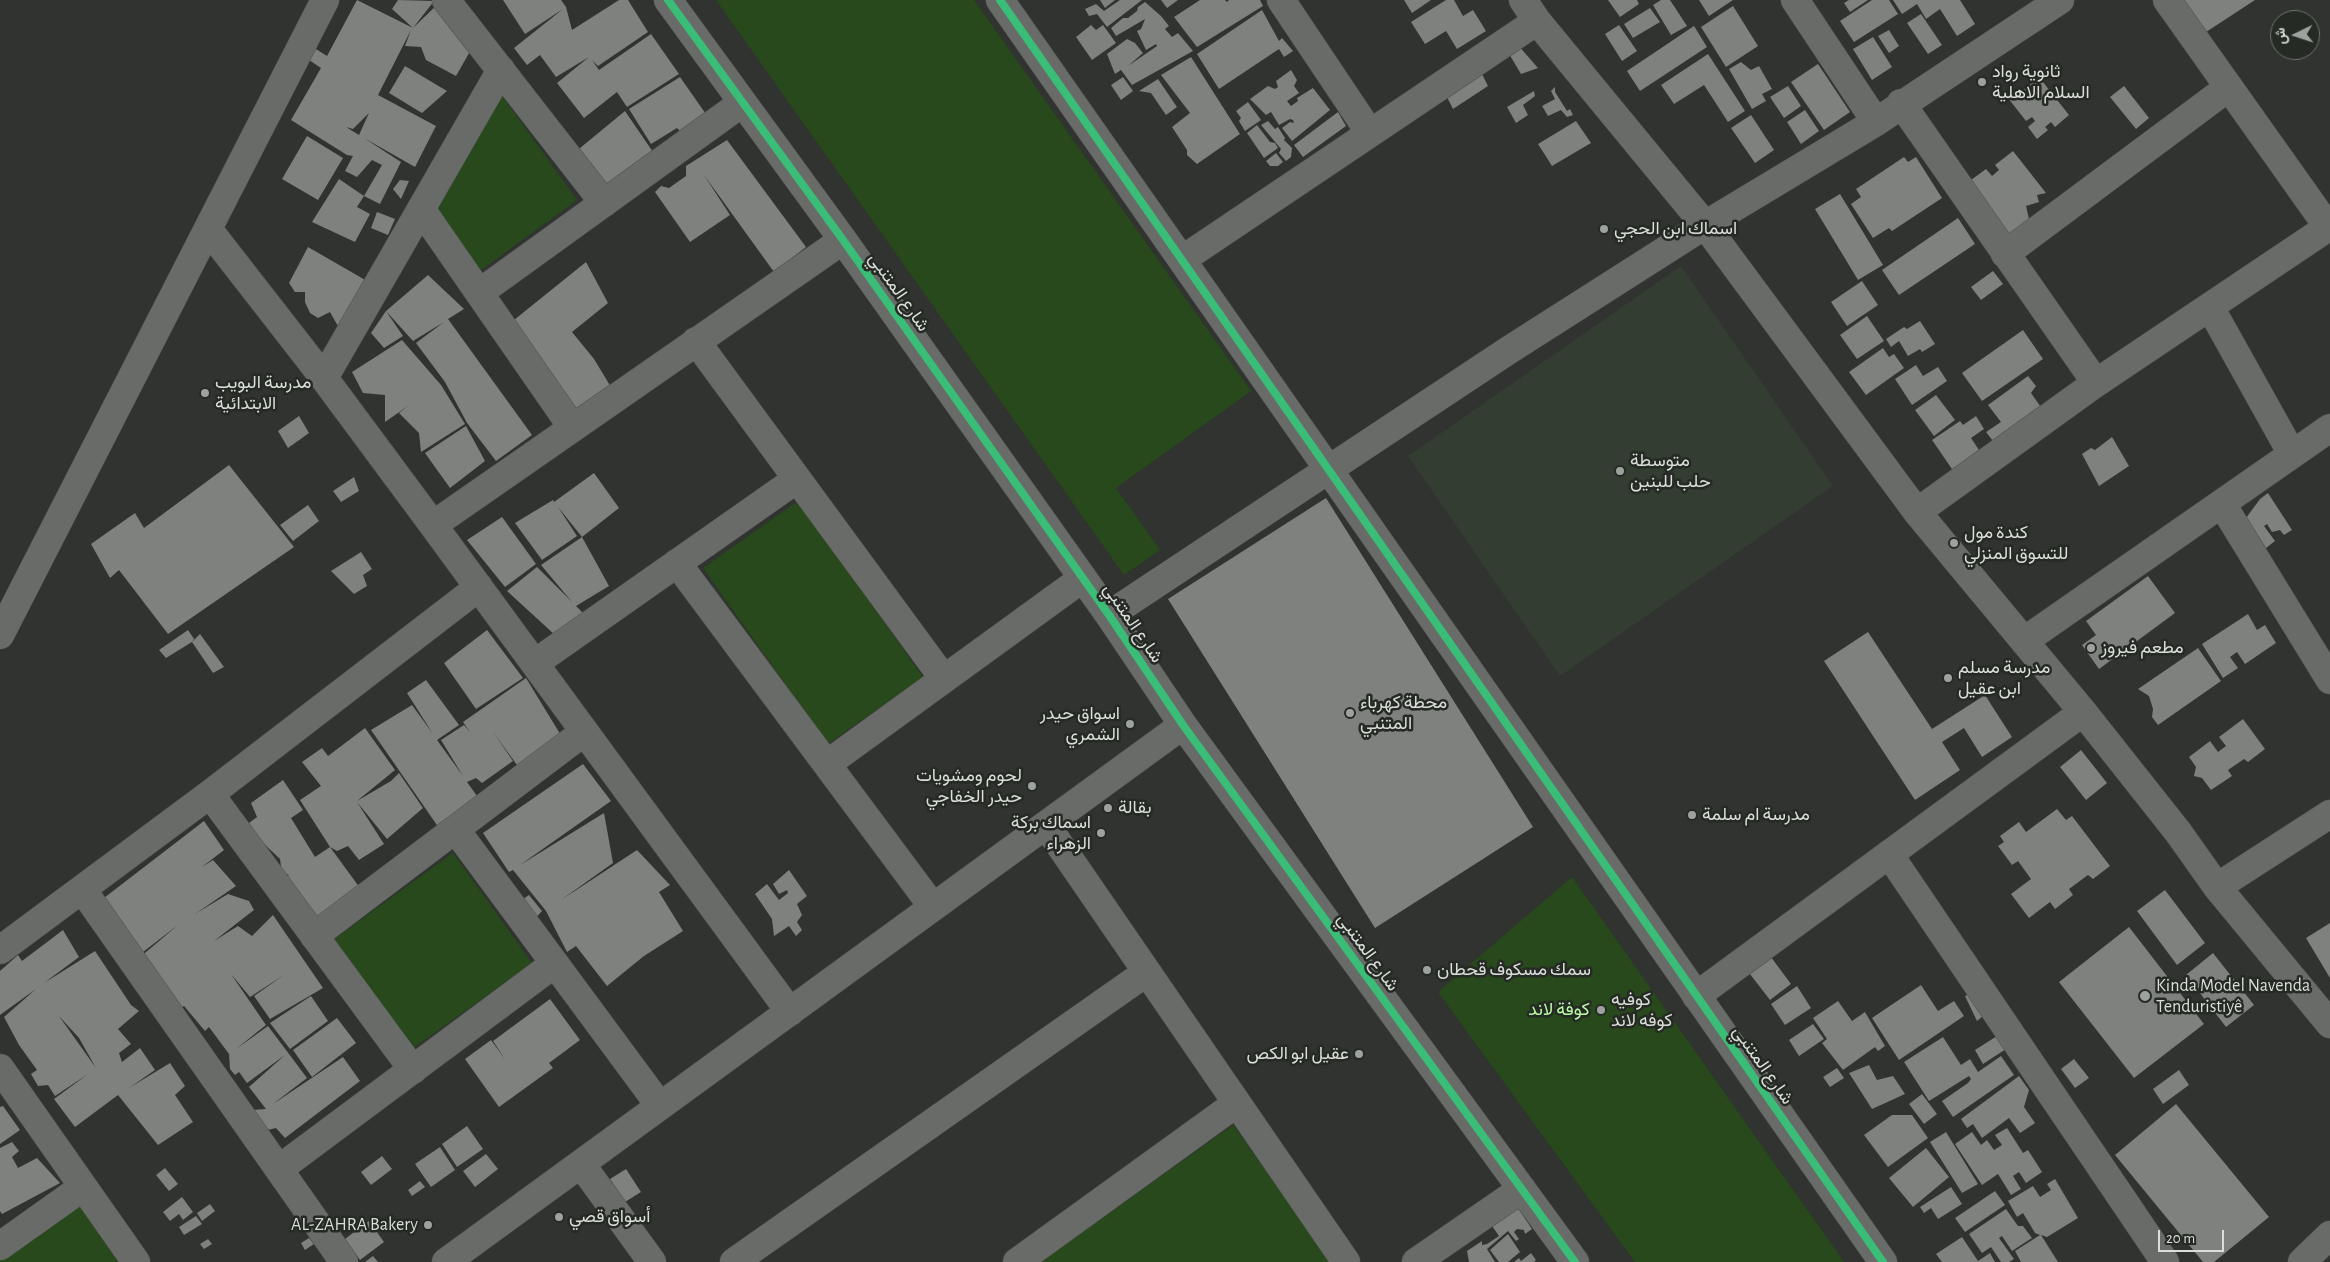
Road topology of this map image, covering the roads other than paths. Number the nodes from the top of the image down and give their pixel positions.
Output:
1 (325, 0) edge
2 (446, 0) edge
3 (668, 0) edge
4 (1000, 0) edge
5 (1281, 0) edge
6 (1795, 0) edge
7 (2060, 0) edge
8 (2167, 0) edge
9 (1530, 10) edge
10 (501, 70) junction
11 (2229, 86) junction
12 (742, 103) junction
13 (1901, 103) junction
14 (1876, 122) junction
15 (1370, 133) junction
16 (604, 203) junction
17 (421, 209) junction
18 (1705, 224) junction
19 (2329, 227) edge
20 (208, 229) junction
21 (843, 240) junction
22 (2004, 254) junction
23 (1183, 260) junction
24 (479, 293) junction
25 (2210, 307) junction
26 (696, 341) junction
27 (324, 378) junction
28 (2096, 383) junction
29 (572, 427) junction
30 (2330, 428) edge
31 (2292, 454) junction
32 (1330, 468) junction
33 (797, 479) junction
34 (2222, 504) junction
35 (1918, 512) junction
36 (434, 525) junction
37 (677, 563) junction
38 (1083, 578) junction
39 (479, 587) junction
40 (1109, 614) junction
41 (0, 635) edge
42 (2024, 641) junction
43 (535, 663) junction
44 (944, 678) junction
45 (2330, 680) edge
46 (2083, 712) junction
47 (1183, 725) junction
48 (584, 732) junction
49 (826, 764) junction
50 (210, 794) junction
51 (2330, 814) edge
52 (1046, 825) junction
53 (456, 830) junction
54 (1889, 854) junction
55 (2217, 887) junction
56 (82, 889) junction
57 (933, 907) junction
58 (314, 936) junction
59 (0, 950) edge
60 (554, 964) junction
61 (1147, 972) junction
62 (1696, 996) junction
63 (790, 1012) junction
64 (2330, 1024) edge
65 (0, 1068) edge
66 (413, 1070) junction
67 (1237, 1103) junction
68 (660, 1106) junction
69 (581, 1164) junction
70 (279, 1169) junction
71 (83, 1187) junction
72 (1522, 1189) junction
73 (2330, 1235) edge
74 (0, 1246) edge
75 (453, 1260) edge
76 (133, 1261) edge
77 (344, 1262) edge
78 (652, 1262) edge
79 (734, 1262) edge
80 (1017, 1262) edge
81 (1346, 1262) edge
82 (1416, 1262) edge
83 (1575, 1262) edge
84 (1883, 1262) edge
85 (2165, 1262) edge
86 (2302, 1262) edge

1 - 20 street
2 - 10 street
3 - 12 street, شارع المتنبي
4 - 23 street, شارع المتنبي
5 - 15 street
6 - 14 street
7 - 13 street
8 - 11 street
9 - 15 street
9 - 18 street
10 - 16 street
10 - 17 street
11 - 19 street
11 - 22 street
12 - 16 street
12 - 21 street, شارع المتنبي
13 - 14 street
13 - 22 street
14 - 18 street
15 - 23 street
16 - 24 street
17 - 24 street
17 - 27 street
18 - 32 street
18 - 35 street
19 - 25 street
20 - 27 street
20 - 41 street
21 - 26 street
21 - 38 street, شارع المتنبي
22 - 28 street
23 - 32 street, شارع المتنبي
24 - 29 street
25 - 28 street
25 - 31 street
26 - 29 street
26 - 33 street
27 - 36 street
28 - 35 street
29 - 36 street
30 - 31 street
31 - 34 street
32 - 40 street
32 - 62 street, شارع المتنبي
33 - 37 street
33 - 44 street
34 - 42 street
34 - 45 street
35 - 42 street
36 - 39 street
37 - 43 street
37 - 49 street
38 - 40 street, شارع المتنبي
38 - 44 street
39 - 43 street
39 - 50 street
40 - 47 street, شارع المتنبي
42 - 46 street
43 - 48 street
44 - 49 street
46 - 54 street
46 - 55 street
47 - 52 street
47 - 72 street, شارع المتنبي
48 - 53 street
48 - 63 street
49 - 57 street
50 - 56 street
50 - 58 street
51 - 55 street
52 - 57 street
52 - 61 street
53 - 58 street
53 - 60 street
54 - 62 street
54 - 85 street
55 - 64 street
56 - 59 street
56 - 70 street
57 - 63 street
58 - 66 street
60 - 66 street
60 - 68 street
61 - 67 street
61 - 79 street
62 - 84 street, شارع المتنبي
63 - 68 street
65 - 71 street
66 - 70 street
67 - 80 street
67 - 81 street
68 - 69 street
69 - 75 street
69 - 78 street
70 - 77 street
71 - 74 street
71 - 76 street
72 - 82 street
72 - 83 street, شارع المتنبي
73 - 86 street

